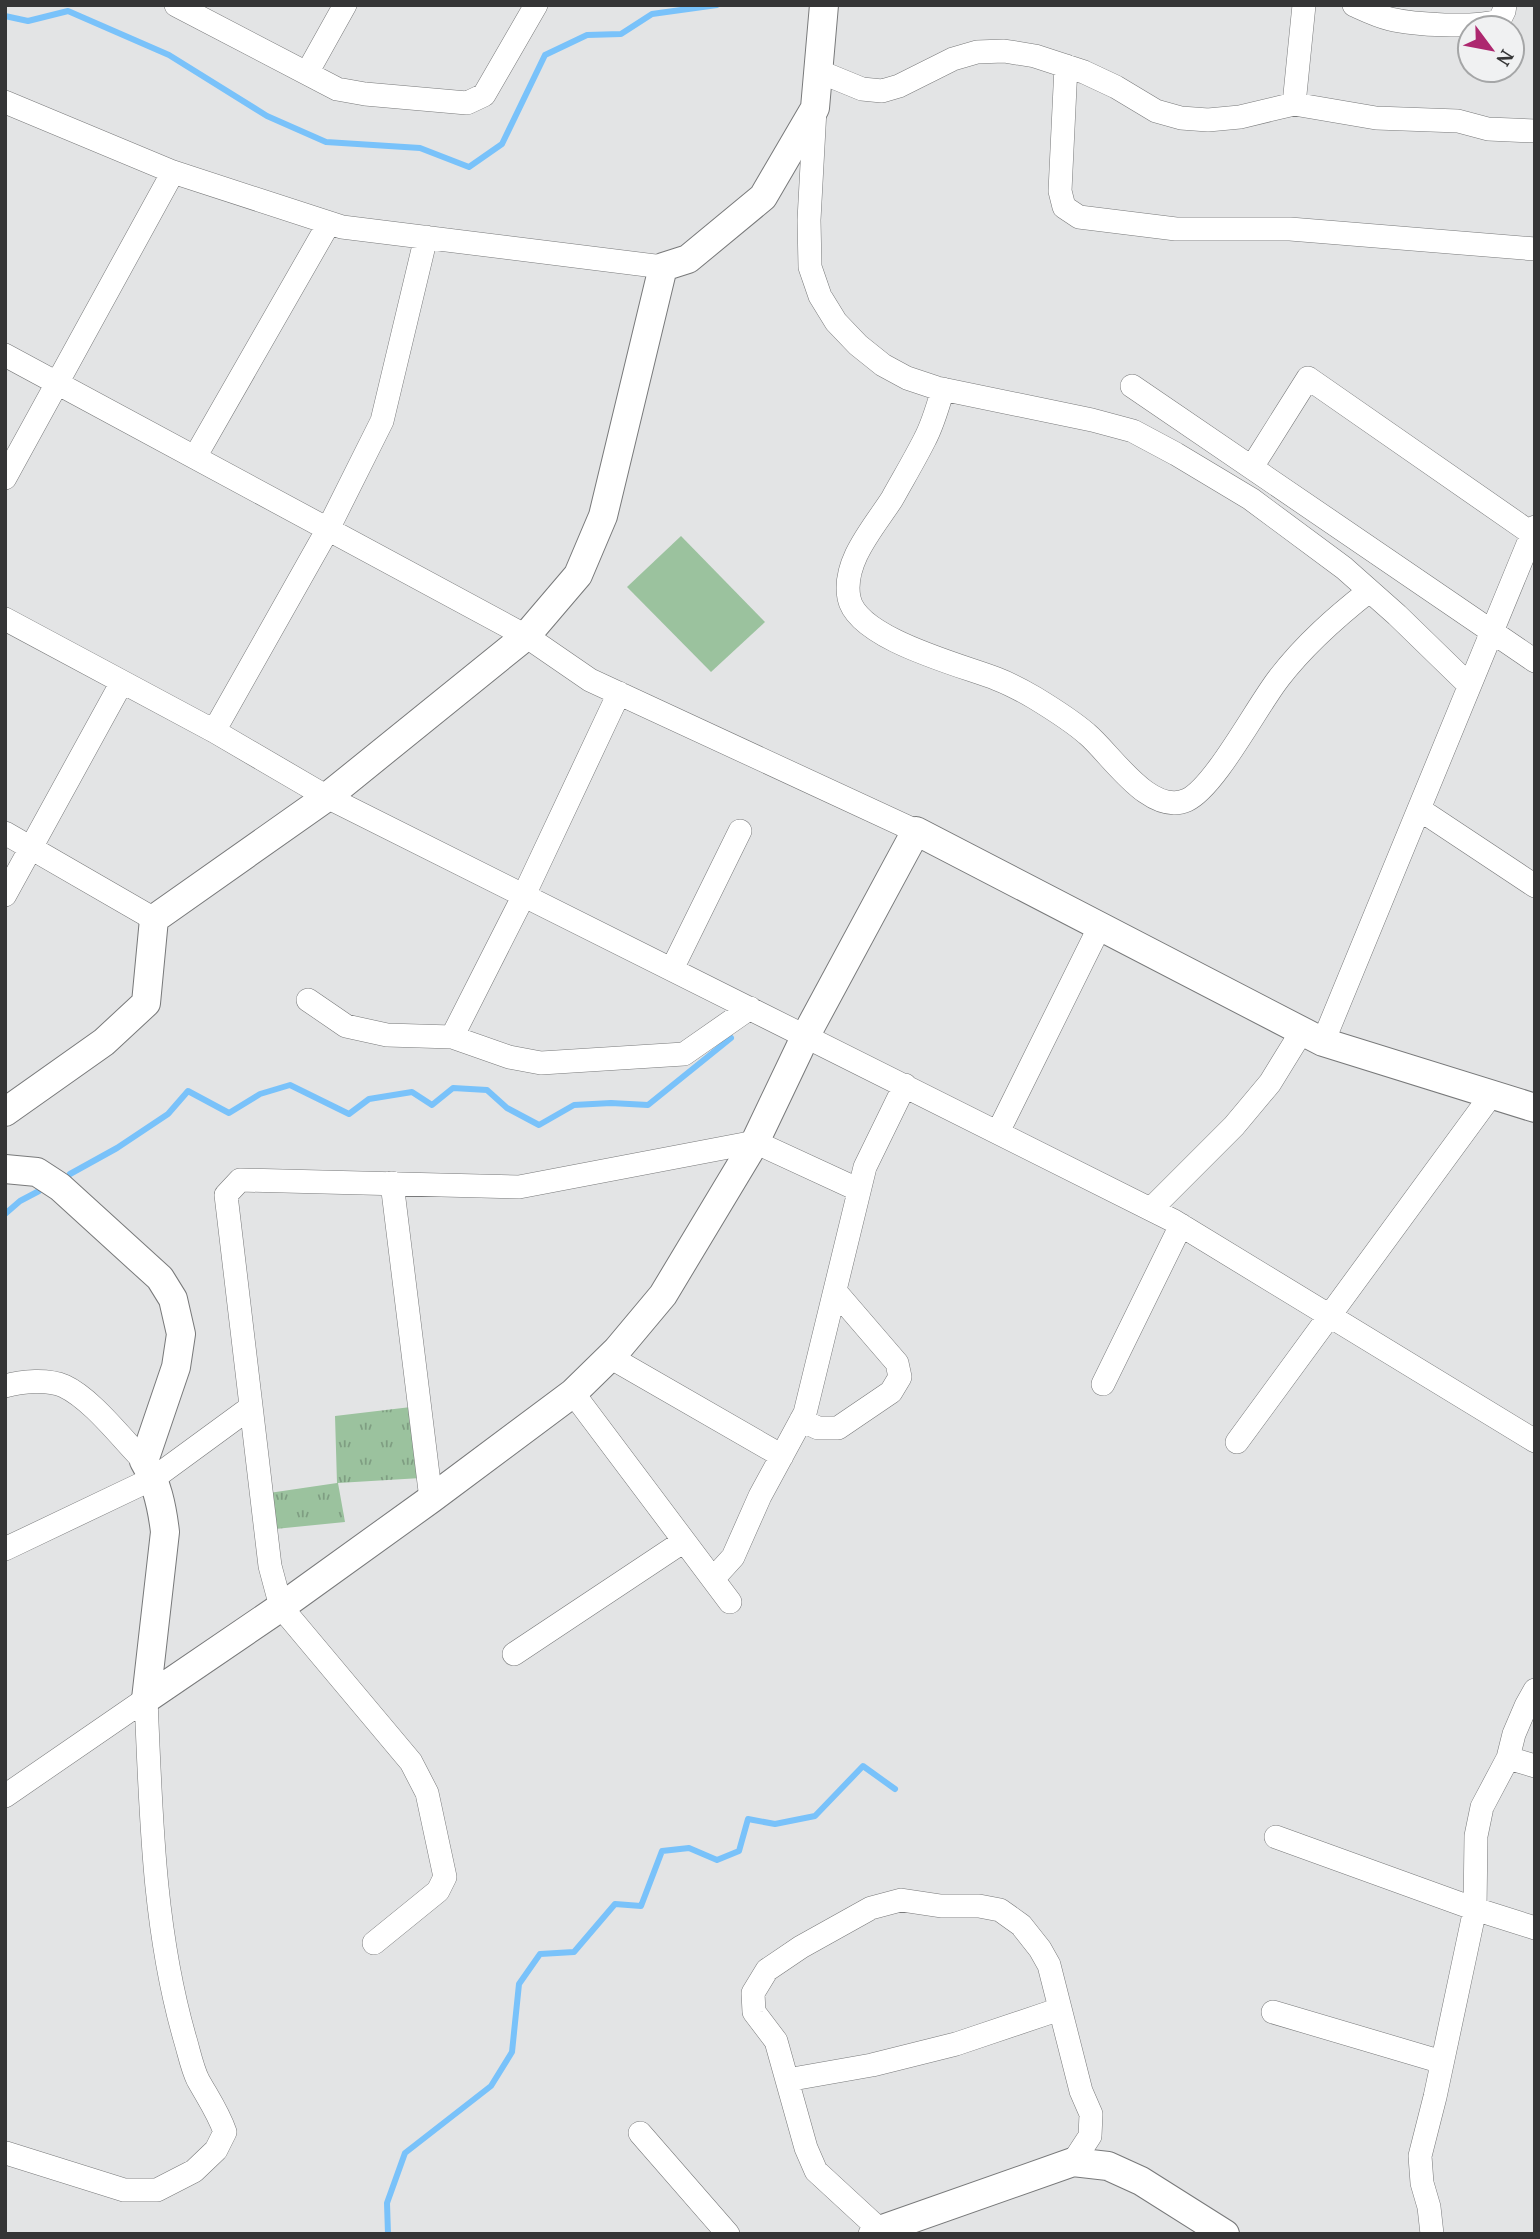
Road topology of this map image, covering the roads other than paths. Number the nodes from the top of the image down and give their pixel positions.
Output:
1 (176, 5) edge
2 (345, 5) edge
3 (536, 5) edge
4 (824, 5) edge
5 (1304, 5) edge
6 (1354, 5) edge
7 (1505, 5) edge
8 (1066, 66) junction
9 (818, 71) junction
10 (307, 73) junction
11 (5, 102) edge
12 (1294, 104) junction
13 (815, 108) junction
14 (1535, 131) edge
15 (173, 172) junction
16 (329, 223) junction
17 (426, 237) junction
18 (1535, 249) edge
19 (663, 267) junction
20 (5, 355) edge
21 (57, 382) junction
22 (1132, 386) dead end
23 (943, 389) junction
24 (195, 457) junction
25 (1252, 467) junction
26 (5, 478) edge
27 (328, 529) junction
28 (1533, 530) edge
29 (1369, 591) junction
30 (5, 619) edge
31 (1491, 632) junction
32 (526, 636) junction
33 (1535, 661) edge
34 (122, 682) junction
35 (1469, 685) junction
36 (619, 693) junction
37 (214, 731) junction
38 (327, 797) junction
39 (1419, 809) junction
40 (740, 831) dead end
41 (916, 831) junction
42 (5, 832) edge
43 (31, 846) junction
44 (1535, 886) edge
45 (5, 895) edge
46 (524, 895) junction
47 (154, 919) junction
48 (1100, 926) junction
49 (672, 969) junction
50 (308, 1000) dead end
51 (750, 1008) junction
52 (806, 1035) junction
53 (452, 1037) junction
54 (1313, 1037) junction
55 (905, 1085) junction
56 (1492, 1094) junction
57 (1535, 1108) edge
58 (5, 1112) edge
59 (998, 1132) junction
60 (755, 1142) junction
61 (5, 1170) edge
62 (392, 1183) junction
63 (859, 1190) junction
64 (1152, 1209) junction
65 (1181, 1225) junction
66 (835, 1291) junction
67 (1330, 1317) junction
68 (610, 1357) junction
69 (1102, 1384) dead end
70 (5, 1386) edge
71 (573, 1393) junction
72 (251, 1407) junction
73 (801, 1420) junction
74 (1237, 1441) dead end
75 (1535, 1441) edge
76 (782, 1456) junction
77 (149, 1469) junction
78 (431, 1499) junction
79 (684, 1541) junction
80 (5, 1549) edge
81 (713, 1579) junction
82 (730, 1602) dead end
83 (281, 1607) junction
84 (514, 1654) dead end
85 (1535, 1690) edge
86 (146, 1699) junction
87 (1508, 1758) junction
88 (1535, 1766) edge
89 (5, 1796) edge
90 (1276, 1837) dead end
91 (1475, 1909) junction
92 (1535, 1928) edge
93 (374, 1943) dead end
94 (1060, 2010) junction
95 (1273, 2012) dead end
96 (1442, 2062) junction
97 (787, 2080) junction
98 (640, 2133) dead end
99 (6, 2153) edge
100 (1073, 2162) junction
101 (879, 2233) edge
102 (728, 2234) edge
103 (1225, 2234) edge
104 (1432, 2234) edge

1 - 10 street
2 - 10 street
3 - 10 street
4 - 9 street
5 - 12 street
6 - 7 street
8 - 9 street
8 - 12 street
8 - 18 street
9 - 13 street
11 - 15 street
12 - 14 street
13 - 19 street
13 - 23 street
15 - 16 street
15 - 21 street
16 - 17 street
16 - 24 street
17 - 19 street
17 - 27 street
19 - 32 street
20 - 21 street
21 - 24 street
21 - 26 street
22 - 25 street
23 - 29 street
23 - 29 street
24 - 27 street
25 - 28 street
25 - 31 street
27 - 32 street
27 - 37 street
28 - 31 street
29 - 35 street
30 - 34 street
31 - 33 street
31 - 35 street
32 - 36 street
32 - 38 street
34 - 37 street
34 - 43 street
35 - 39 street
36 - 41 street
36 - 46 street
37 - 38 street
38 - 46 street
38 - 47 street
39 - 44 street
39 - 54 street
40 - 49 street
41 - 48 street
41 - 52 street
42 - 43 street
43 - 45 street
43 - 47 street
46 - 49 street
46 - 53 street
47 - 58 street
48 - 54 street
48 - 59 street
49 - 51 street
50 - 53 street
51 - 52 street
51 - 53 street
52 - 55 street
52 - 60 street
54 - 56 street
54 - 64 street
55 - 59 street
55 - 63 street
56 - 57 street
56 - 67 street
59 - 64 street
60 - 62 street
60 - 63 street
60 - 68 street
61 - 77 street
62 - 72 street
62 - 78 street
63 - 66 street
64 - 65 street
65 - 67 street
65 - 69 street
66 - 73 street
66 - 73 street
67 - 74 street
67 - 75 street
68 - 71 street
68 - 76 street
70 - 77 street
71 - 78 street
71 - 79 street
72 - 77 street
72 - 83 street
73 - 76 street
76 - 81 street
77 - 80 street
77 - 86 street
78 - 83 street
79 - 81 street
79 - 84 street
81 - 82 street
83 - 86 street
83 - 93 street
85 - 87 street
86 - 89 street
86 - 99 street
87 - 88 street
87 - 91 street
90 - 91 street
91 - 92 street
91 - 96 street
94 - 97 street
94 - 97 street
94 - 100 street
95 - 96 street
96 - 104 street
97 - 101 street
98 - 102 street
100 - 101 street
100 - 103 street

